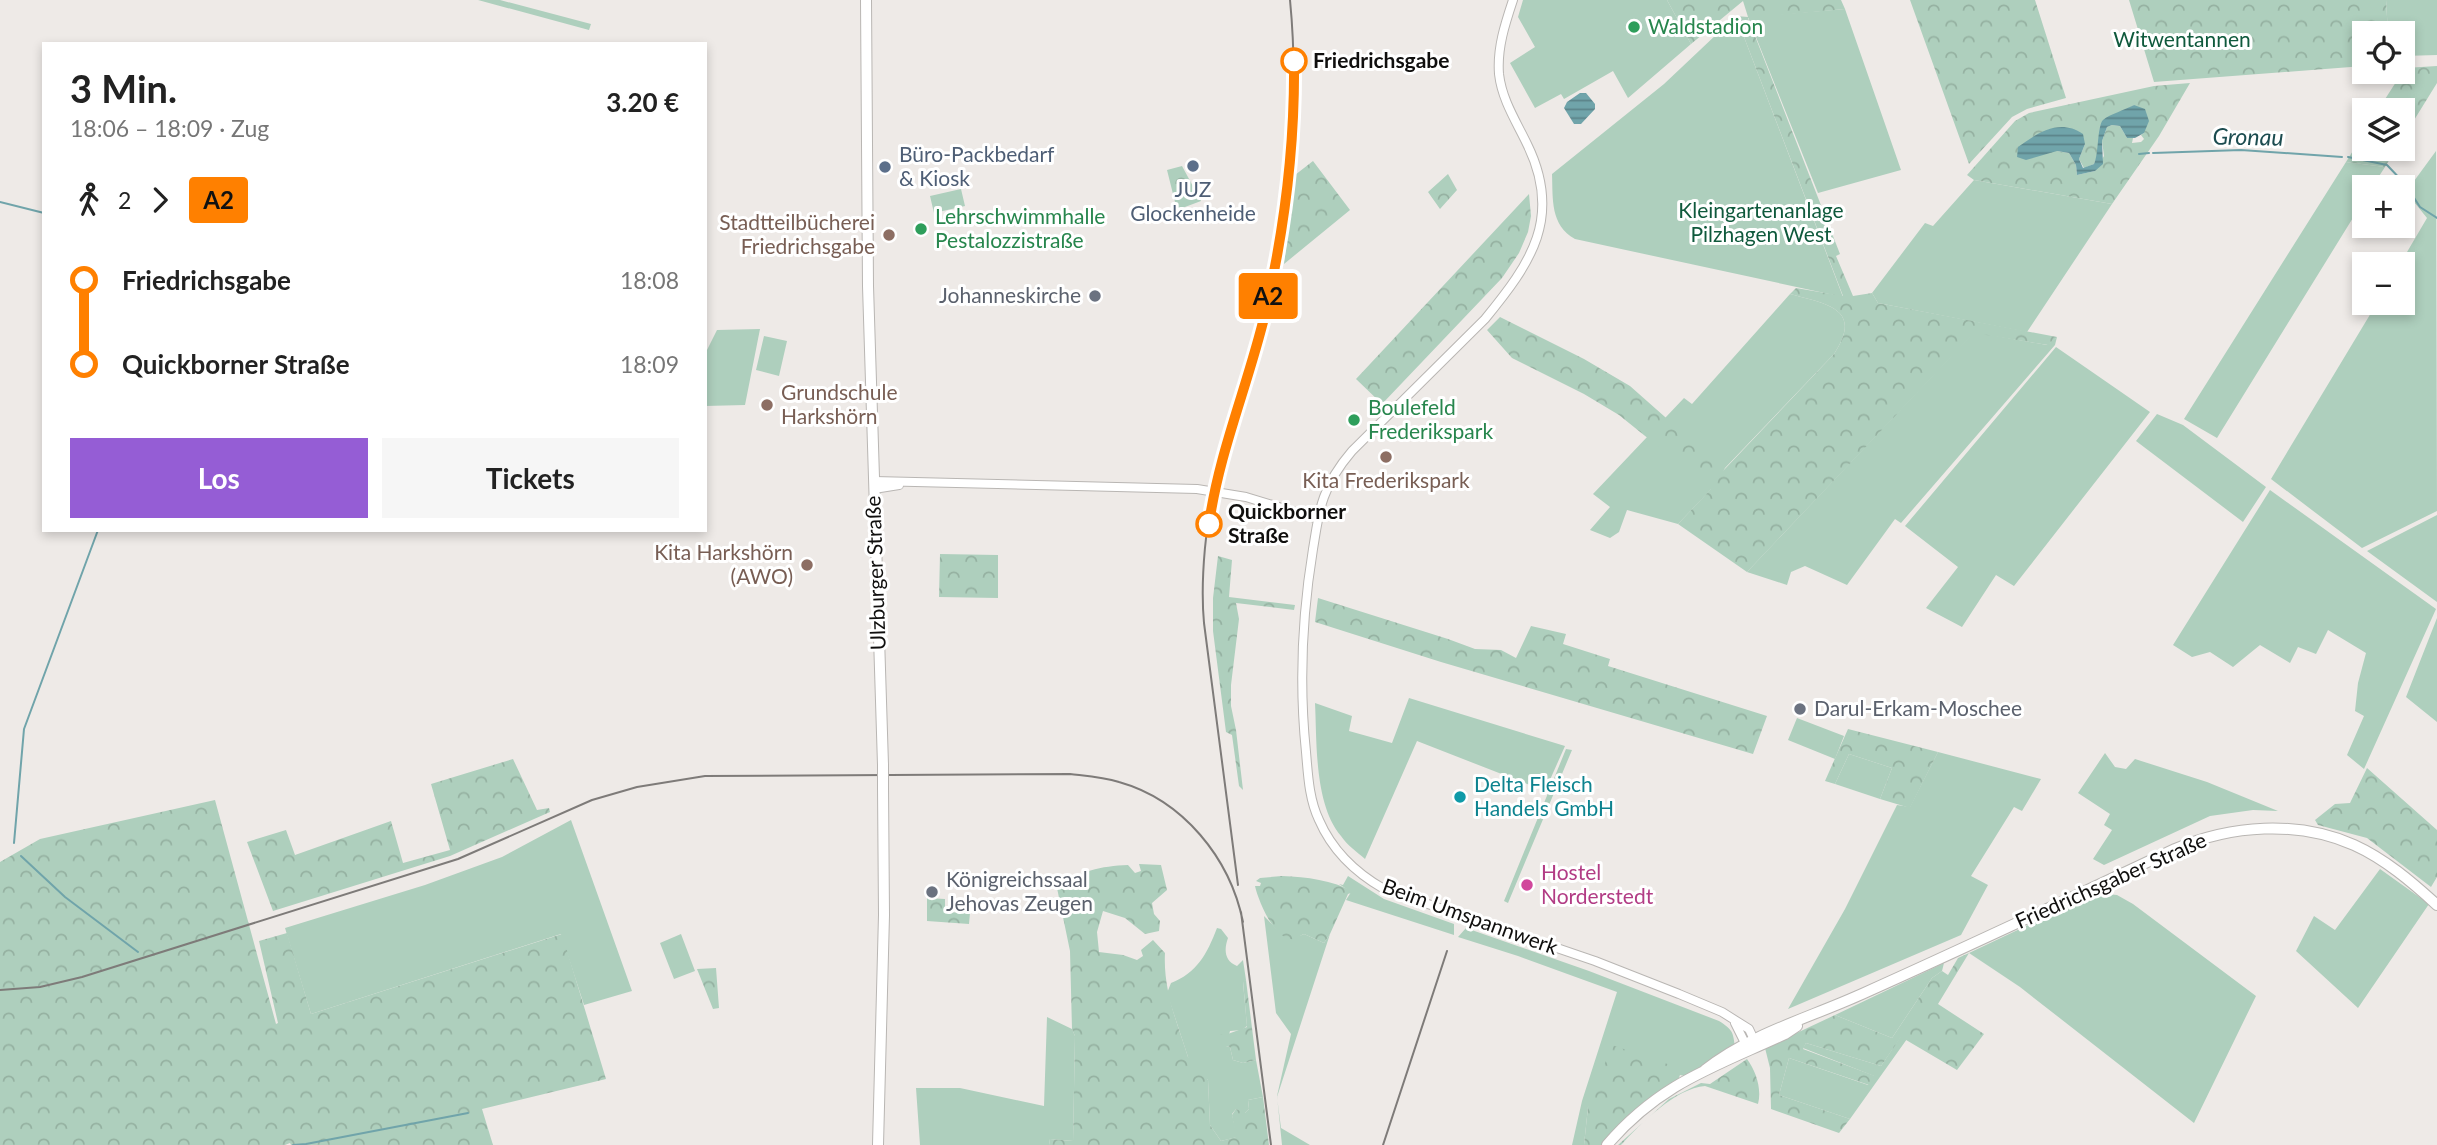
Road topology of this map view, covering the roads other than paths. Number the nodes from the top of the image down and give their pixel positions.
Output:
1 (866, 0) edge
2 (1513, 0) edge
3 (874, 485) junction
4 (1318, 519) junction
5 (2437, 905) edge
6 (1751, 1045) junction
7 (878, 1145) edge
8 (1607, 1145) edge

1 - 3 main road, Ulzburger Straße
2 - 4 street, Beim Umspannwerk
3 - 4 street
3 - 7 main road, Ulzburger Straße, bridge
4 - 6 street, Beim Umspannwerk
5 - 6 main road, Friedrichsgaber Straße
6 - 8 main road, Friedrichsgaber Straße

